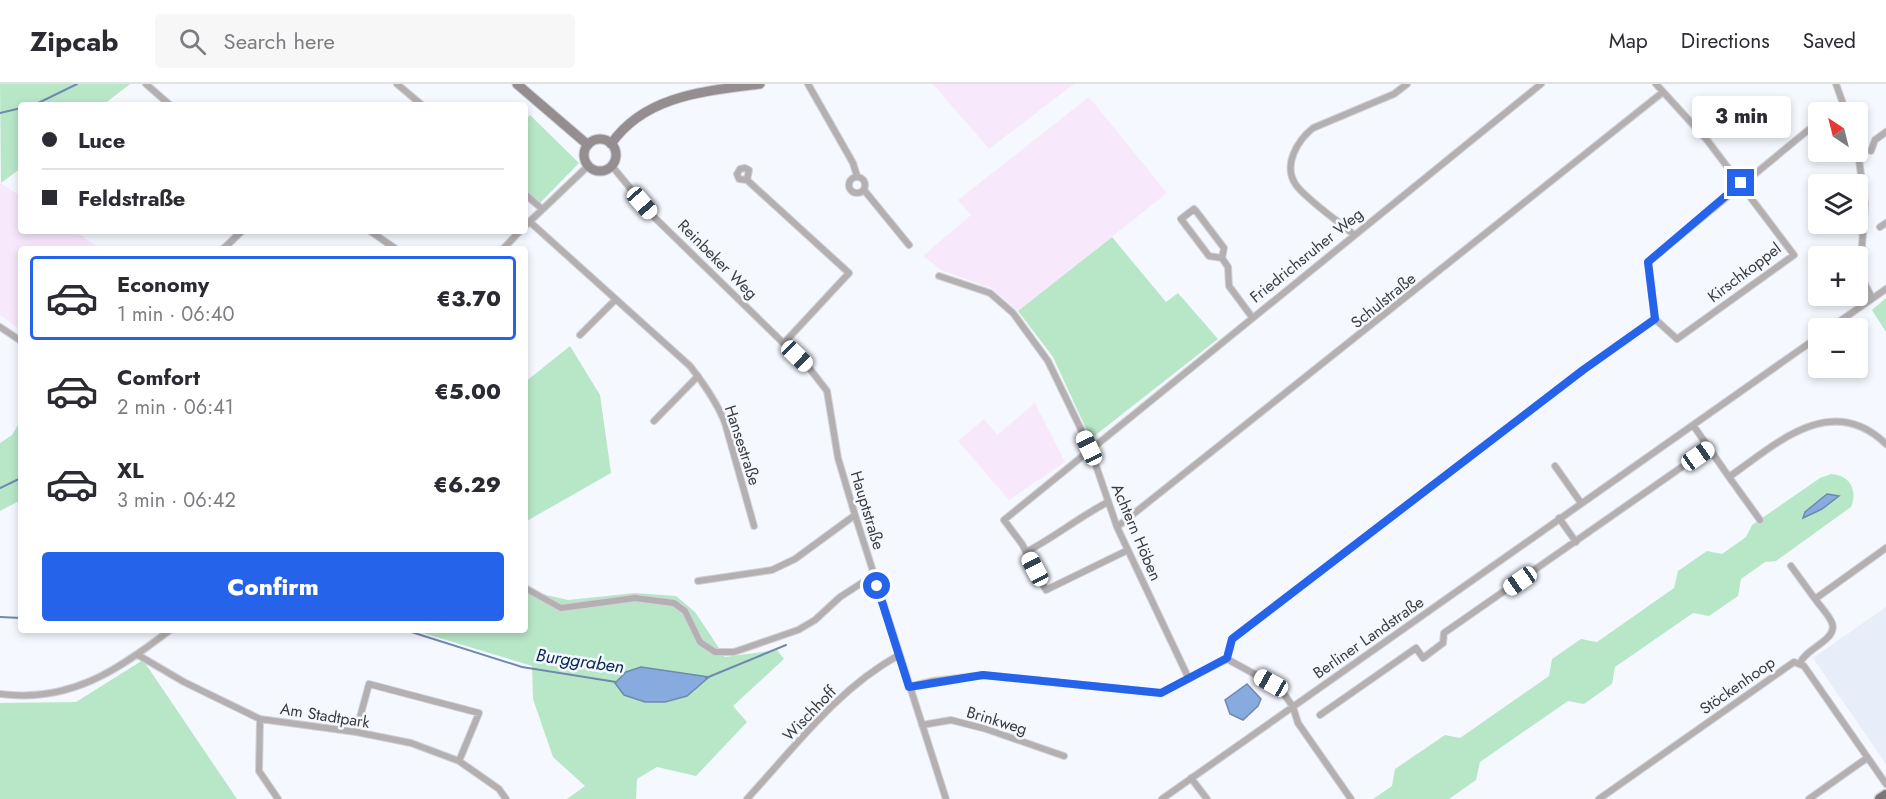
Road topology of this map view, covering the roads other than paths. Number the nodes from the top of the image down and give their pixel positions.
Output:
1 (146, 84) edge
2 (397, 84) edge
3 (517, 84) edge
4 (760, 84) edge
5 (808, 84) edge
6 (1407, 84) edge
7 (1540, 84) edge
8 (1656, 84) edge
9 (1836, 84) edge
10 (1663, 92) junction
11 (167, 102) edge
12 (418, 102) edge
13 (1842, 102) edge
14 (1808, 130) edge
15 (1886, 132) edge
16 (611, 144) junction
17 (588, 145) junction
18 (1871, 151) dead end
19 (1859, 162) edge
20 (588, 166) junction
21 (612, 166) junction
22 (856, 176) junction
23 (747, 180) dead end
24 (1741, 183) junction
25 (864, 190) junction
26 (528, 197) edge
27 (542, 209) junction
28 (528, 223) edge
29 (528, 225) edge
30 (239, 234) edge
31 (374, 234) edge
32 (517, 234) edge
33 (1353, 234) junction
34 (909, 245) dead end
35 (226, 246) edge
36 (392, 246) edge
37 (506, 246) edge
38 (1222, 258) junction
39 (939, 276) dead end
40 (1886, 289) edge
41 (1872, 298) junction
42 (615, 300) junction
43 (1252, 317) junction
44 (1844, 318) edge
45 (1655, 319) junction
46 (0, 327) edge
47 (580, 335) dead end
48 (18, 339) edge
49 (784, 343) junction
50 (1808, 344) edge
51 (810, 369) joint
52 (698, 376) junction
53 (654, 421) dead end
54 (1693, 425) junction
55 (1886, 444) edge
56 (1089, 448) junction
57 (1709, 448) junction
58 (1555, 466) dead end
59 (1729, 477) junction
60 (1108, 502) junction
61 (1581, 503) junction
62 (855, 515) junction
63 (1559, 518) junction
64 (1760, 520) dead end
65 (754, 526) dead end
66 (1117, 527) junction
67 (1576, 542) junction
68 (1886, 548) edge
69 (1128, 550) junction
70 (1026, 552) junction
71 (1791, 566) dead end
72 (874, 575) junction
73 (698, 581) dead end
74 (528, 590) edge
75 (1815, 599) junction
76 (166, 633) edge
77 (138, 655) junction
78 (899, 655) junction
79 (1227, 658) junction
80 (1800, 663) junction
81 (1189, 679) junction
82 (909, 687) junction
83 (0, 694) edge
84 (1293, 707) junction
85 (1320, 715) dead end
86 (260, 719) junction
87 (922, 725) junction
88 (356, 732) junction
89 (1064, 756) dead end
90 (1867, 758) junction
91 (459, 761) junction
92 (1191, 778) junction
93 (1886, 784) edge
94 (1886, 795) edge
95 (278, 799) edge
96 (506, 799) edge
97 (747, 799) edge
98 (946, 799) edge
99 (1162, 799) edge
100 (1207, 799) edge
101 (1351, 799) edge
102 (1599, 799) edge
103 (1809, 799) edge
104 (1880, 799) edge

1 - 11 street
2 - 12 street
3 - 17 main road
4 - 16 main road
5 - 22 street
6 - 33 street
7 - 33 street, Friedrichsruher Weg
8 - 10 street, Kirschkoppel
9 - 13 street
10 - 24 street, Kirschkoppel
10 - 66 street, Schulstraße
14 - 24 street
15 - 18 street
16 - 17 main road
16 - 21 main road
17 - 20 main road
19 - 41 street
20 - 21 main road
20 - 27 street
21 - 49 street, Reinbeker Weg
22 - 25 street
22 - 25 street
23 - 49 street
24 - 45 street
24 - 45 street, Kirschkoppel
25 - 34 street
26 - 27 street
27 - 28 street
29 - 42 street, Hansestraße
30 - 35 street
31 - 36 street
32 - 37 street
33 - 43 street, Friedrichsruher Weg
38 - 38 street
38 - 43 street
39 - 56 street, Achtern Höben
40 - 41 street
41 - 44 street
42 - 47 street
42 - 52 street, Hansestraße
43 - 56 street, Friedrichsruher Weg
45 - 79 street
46 - 48 street
49 - 51 street, Reinbeker Weg
50 - 54 street, Berliner Landstraße
51 - 62 street, Hauptstraße
52 - 53 street
52 - 65 street, Hansestraße
54 - 57 street
54 - 61 street, Berliner Landstraße
55 - 59 street
56 - 60 street, Achtern Höben
56 - 70 street, Friedrichsruher Weg
57 - 59 street
57 - 67 street
58 - 61 street
59 - 64 street
60 - 66 street, Achtern Höben
60 - 70 street
61 - 63 street, Berliner Landstraße
62 - 72 street, Hauptstraße
62 - 73 street
63 - 67 street
63 - 84 street, Berliner Landstraße
66 - 69 street, Achtern Höben
67 - 85 street
68 - 75 street
69 - 70 street
69 - 81 street, Achtern Höben
71 - 75 street
72 - 74 street
72 - 78 street, Hauptstraße
75 - 80 street
76 - 77 street
77 - 83 street
77 - 86 street, Am Stadtpark
78 - 82 street, Hauptstraße
78 - 97 street, Wischhoff
79 - 81 street
79 - 84 street
80 - 90 street, Stöckenhoop
80 - 102 street, Stöckenhoop
81 - 82 street
82 - 87 street, Hauptstraße
84 - 92 street, Berliner Landstraße
84 - 101 street
86 - 88 street, Am Stadtpark
86 - 95 street
87 - 89 street, Brinkweg
87 - 98 street, Hauptstraße
88 - 91 street, Am Stadtpark
88 - 91 street
90 - 93 street, Stöckenhoop
90 - 103 street
91 - 96 street, Am Stadtpark
92 - 99 street, Berliner Landstraße
92 - 100 street
94 - 104 main road

